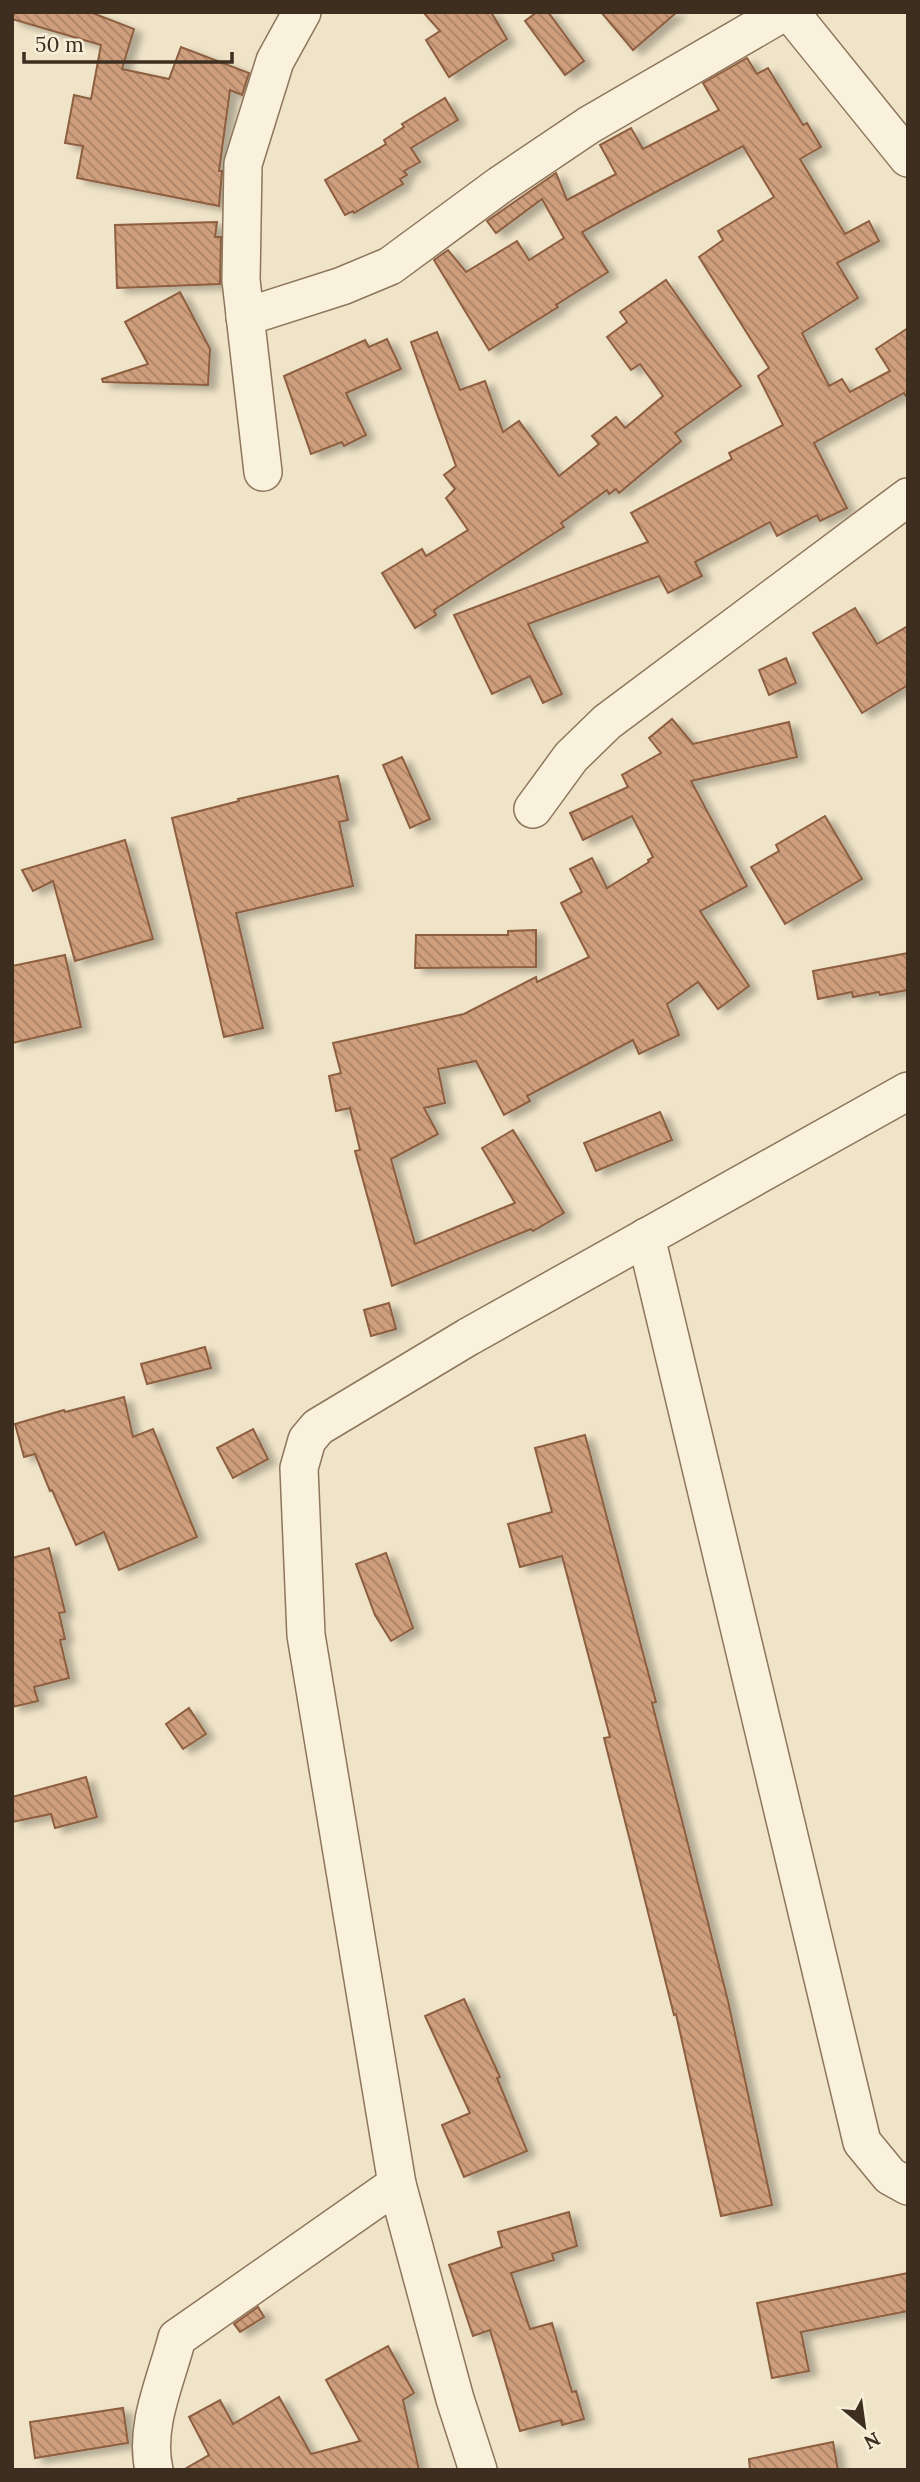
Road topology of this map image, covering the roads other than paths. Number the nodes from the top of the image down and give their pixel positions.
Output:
1 (302, 12) edge
2 (784, 12) edge
3 (790, 12) edge
4 (908, 158) edge
5 (245, 317) junction
6 (263, 472) dead end
7 (908, 497) edge
8 (533, 809) dead end
9 (908, 1091) edge
10 (646, 1237) junction
11 (397, 2183) junction
12 (908, 2186) edge
13 (154, 2470) edge
14 (478, 2470) edge

1 - 5 street
2 - 5 street
3 - 4 street
5 - 6 street
7 - 8 street
9 - 10 street
10 - 11 street
10 - 12 street
11 - 13 street
11 - 14 street

